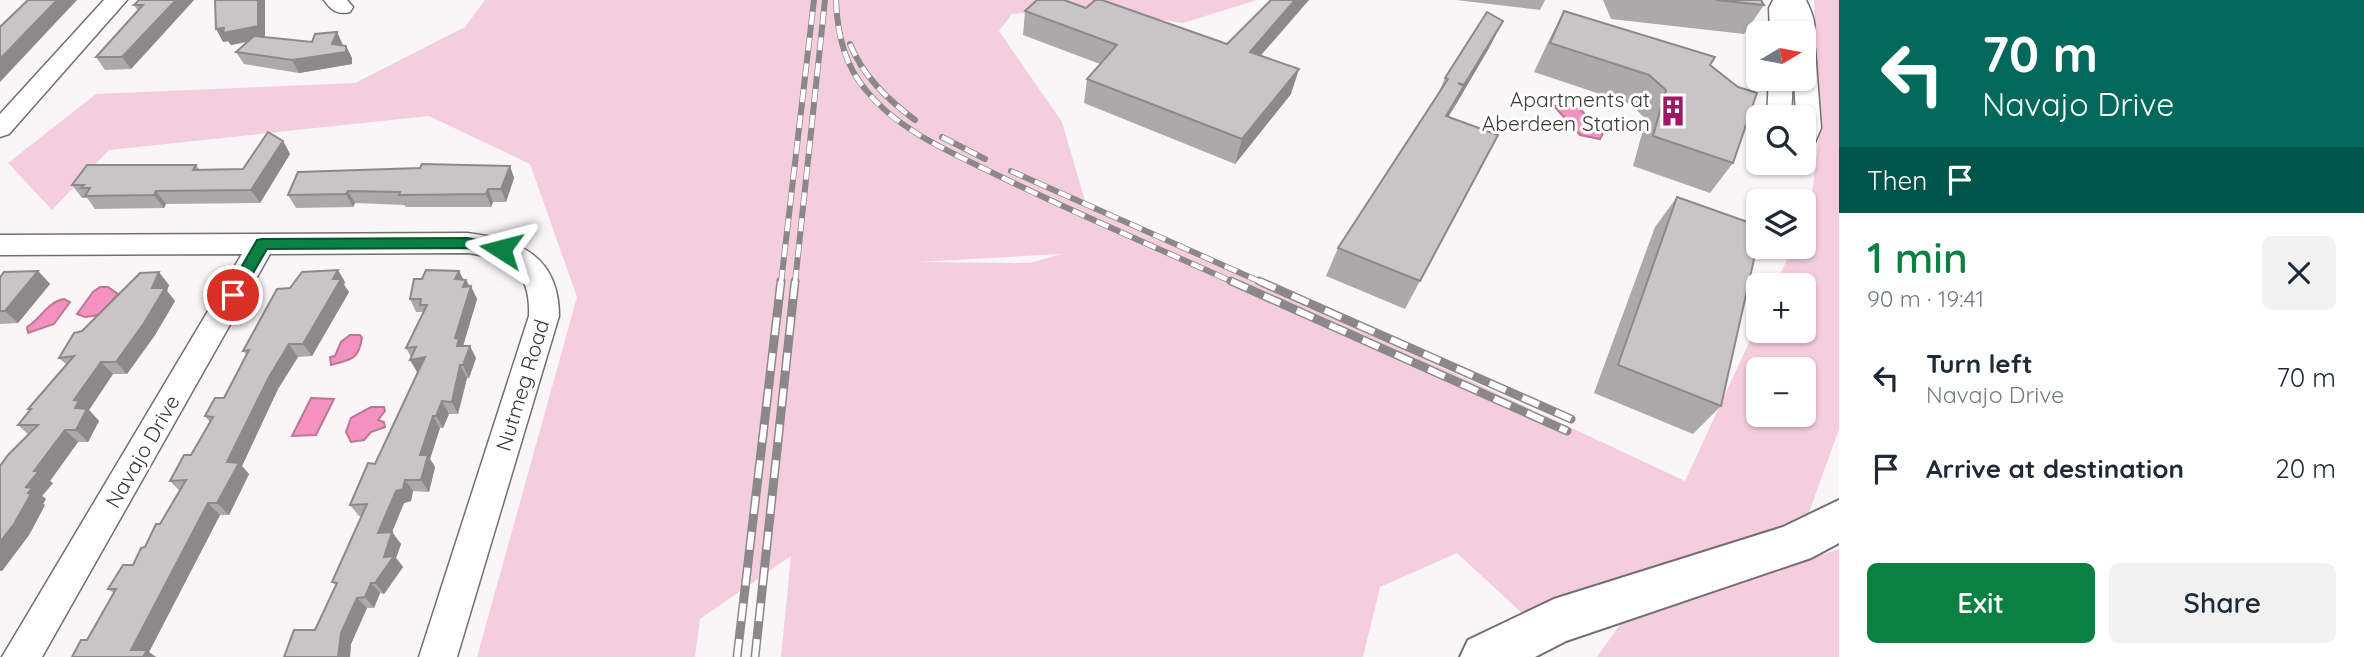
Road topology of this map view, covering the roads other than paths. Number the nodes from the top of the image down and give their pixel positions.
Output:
1 (116, 0) edge
2 (1784, 0) edge
3 (1796, 0) edge
4 (1781, 21) edge
5 (1802, 21) edge
6 (0, 129) edge
7 (262, 244) junction
8 (0, 245) edge
9 (1839, 520) edge
10 (22, 657) edge
11 (438, 657) edge
12 (1485, 657) edge

1 - 6 street
2 - 4 street
3 - 5 street
7 - 8 street, Nutmeg Road
7 - 10 street, Navajo Drive
7 - 11 street, Nutmeg Road
9 - 12 highway

